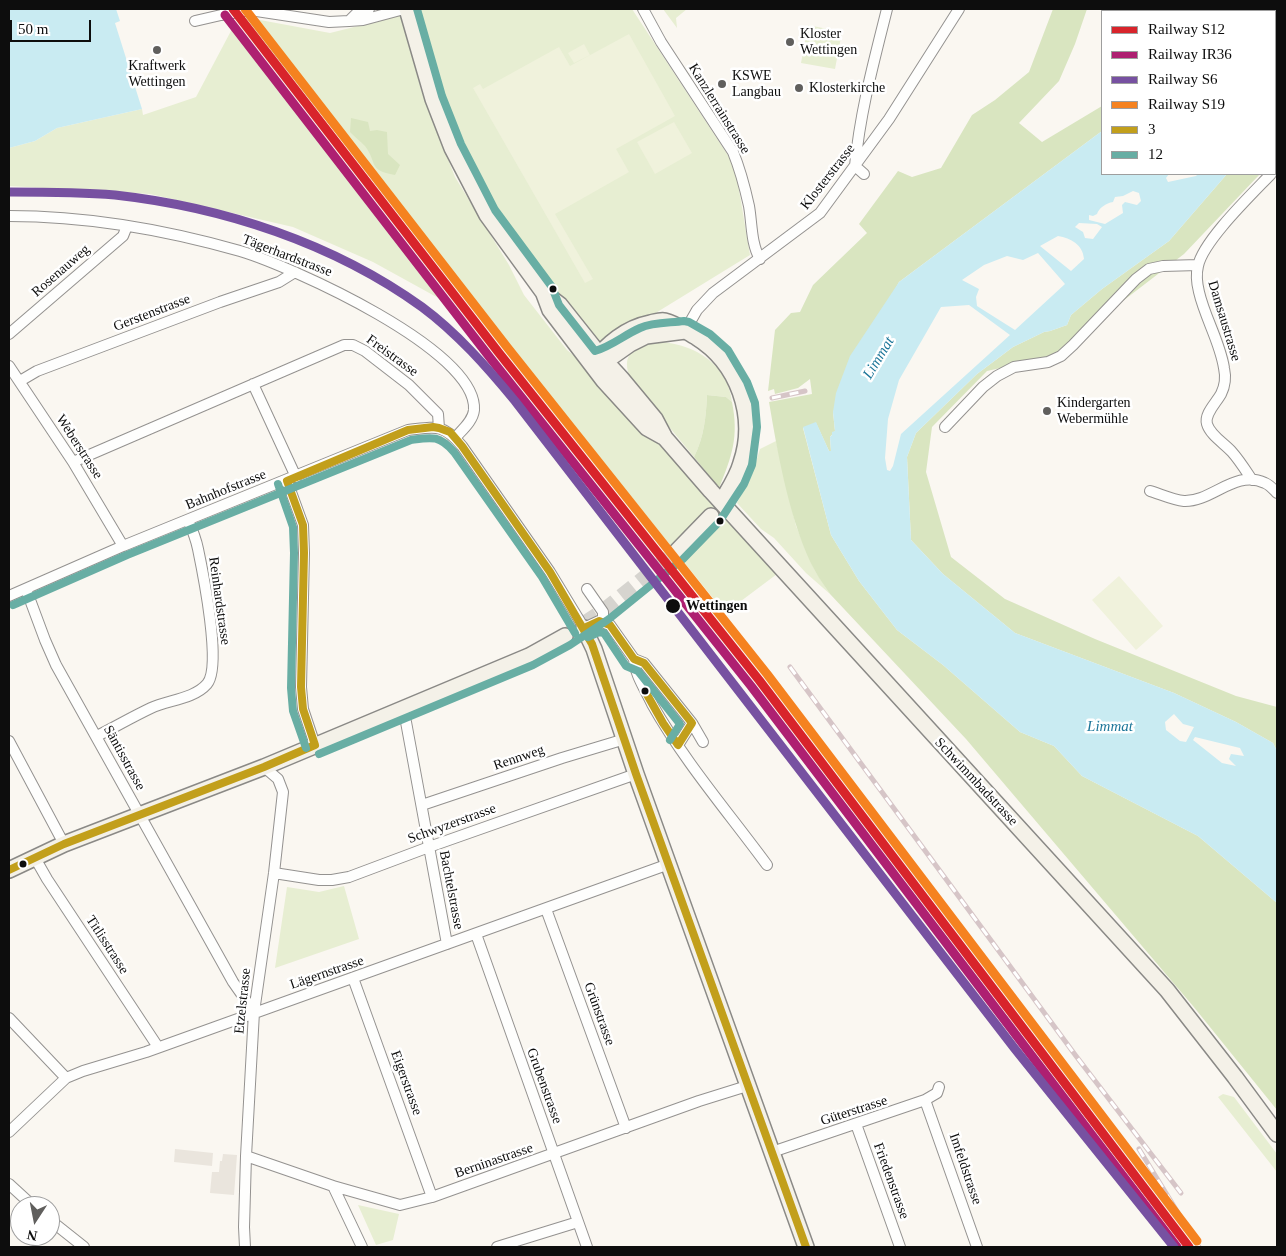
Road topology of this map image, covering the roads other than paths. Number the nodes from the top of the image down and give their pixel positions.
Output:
1 (369, 9) edge
2 (406, 9) edge
3 (642, 9) edge
4 (887, 9) edge
5 (959, 9) edge
6 (195, 21) dead end
7 (349, 22) junction
8 (855, 166) junction
9 (864, 174) dead end
10 (1270, 175) edge
11 (9, 216) edge
12 (127, 226) junction
13 (760, 259) junction
14 (1198, 265) junction
15 (295, 272) junction
16 (543, 292) junction
17 (685, 331) junction
18 (9, 334) edge
19 (585, 336) junction
20 (611, 341) junction
21 (630, 344) junction
22 (598, 359) junction
23 (9, 366) edge
24 (621, 378) junction
25 (20, 382) junction
26 (253, 384) junction
27 (945, 427) dead end
28 (439, 428) junction
29 (455, 438) junction
30 (665, 438) junction
31 (73, 462) junction
32 (291, 479) junction
33 (1252, 480) junction
34 (1150, 491) dead end
35 (1277, 493) edge
36 (726, 494) dead end
37 (711, 516) dead end
38 (188, 520) junction
39 (123, 546) junction
40 (677, 551) tunnel mouth
41 (26, 589) junction
42 (587, 589) dead end
43 (9, 596) edge
44 (603, 622) junction
45 (584, 628) junction
46 (565, 636) tunnel mouth
47 (634, 659) junction
48 (406, 722) dead end
49 (692, 723) junction
50 (97, 736) junction
51 (625, 739) junction
52 (9, 741) edge
53 (703, 742) dead end
54 (315, 745) junction
55 (678, 745) junction
56 (264, 768) junction
57 (636, 774) junction
58 (422, 805) junction
59 (140, 814) junction
60 (64, 844) junction
61 (428, 847) junction
62 (35, 858) junction
63 (669, 864) junction
64 (767, 865) dead end
65 (9, 870) edge
66 (274, 873) junction
67 (546, 909) junction
68 (476, 934) junction
69 (447, 944) junction
70 (353, 978) junction
71 (254, 1012) junction
72 (9, 1018) edge
73 (158, 1048) junction
74 (66, 1078) junction
75 (747, 1086) junction
76 (939, 1087) dead end
77 (925, 1100) junction
78 (856, 1124) junction
79 (626, 1128) junction
80 (9, 1132) edge
81 (1277, 1134) edge
82 (772, 1152) junction
83 (554, 1154) junction
84 (246, 1156) junction
85 (9, 1184) edge
86 (333, 1186) junction
87 (22, 1196) edge
88 (432, 1197) junction
89 (578, 1222) junction
90 (60, 1228) edge
91 (84, 1247) edge
92 (245, 1247) edge
93 (362, 1247) edge
94 (496, 1247) edge
95 (587, 1247) edge
96 (806, 1247) edge
97 (900, 1247) edge
98 (977, 1247) edge

1 - 7 street
2 - 7 street
2 - 16 street, Schwimmbadstrasse
3 - 13 street, Kanzlerrainstrasse
4 - 8 street
5 - 8 street, Klosterstrasse
6 - 7 street
8 - 9 street
8 - 13 street, Klosterstrasse
10 - 14 street, Damsaustrasse
11 - 12 street, Tägerhardstrasse
12 - 15 street, Tägerhardstrasse
12 - 18 street, Rosenauweg
13 - 17 street, Klosterstrasse
14 - 27 street
14 - 33 street, Damsaustrasse
15 - 25 street, Gerstenstrasse
15 - 29 street, Tägerhardstrasse
16 - 19 street, Schwimmbadstrasse
16 - 22 street, Schwimmbadstrasse
17 - 20 street
17 - 21 street
17 - 36 street
19 - 20 street
19 - 22 street, Schwimmbadstrasse
20 - 22 street
21 - 22 street
21 - 24 street
22 - 24 street, Schwimmbadstrasse
22 - 30 street, Schwimmbadstrasse
23 - 25 street, Weberstrasse
24 - 30 street, Schwimmbadstrasse
25 - 31 street, Weberstrasse
26 - 28 street, Freistrasse
26 - 31 street, Freistrasse
26 - 32 street
28 - 29 street
28 - 32 street, Bahnhofstrasse
29 - 45 street
30 - 81 street, Schwimmbadstrasse
31 - 39 street, Weberstrasse
32 - 38 street, Bahnhofstrasse
32 - 54 street
33 - 34 street
33 - 35 street
37 - 40 street
38 - 39 street, Bahnhofstrasse
38 - 50 street, Reinhardstrasse
39 - 41 street, Bahnhofstrasse
41 - 43 street, Bahnhofstrasse
41 - 50 street, Säntisstrasse
42 - 44 street
44 - 45 street
44 - 47 street
45 - 51 street
46 - 54 street
47 - 49 street
47 - 55 street
48 - 58 street, Bachtelstrasse
49 - 53 street
49 - 55 street
50 - 59 street, Säntisstrasse
51 - 57 street
51 - 58 street, Rennweg
52 - 60 street
54 - 56 street
55 - 64 street
56 - 59 street
56 - 66 street, Etzelstrasse
57 - 61 street, Schwyzerstrasse
57 - 63 street
58 - 61 street, Bachtelstrasse
59 - 60 street
59 - 71 street, Säntisstrasse
60 - 62 street
61 - 66 street, Schwyzerstrasse
61 - 69 street, Bachtelstrasse
62 - 65 street
62 - 73 street, Titlisstrasse
63 - 67 street, Lägernstrasse
63 - 75 street
66 - 71 street, Etzelstrasse
67 - 68 street, Lägernstrasse
67 - 79 street, Grünstrasse
68 - 69 street, Lägernstrasse
68 - 83 street, Grubenstrasse
69 - 70 street, Lägernstrasse
70 - 71 street, Lägernstrasse
70 - 88 street, Eigerstrasse
71 - 73 street, Lägernstrasse
71 - 84 street, Etzelstrasse
72 - 74 street
73 - 74 street, Lägernstrasse
74 - 80 street, Lägernstrasse
75 - 79 street, Berninastrasse
75 - 82 street
76 - 77 street, Güterstrasse
77 - 78 street, Güterstrasse
77 - 98 street, Imfeldstrasse
78 - 82 street, Güterstrasse
78 - 97 street, Friedenstrasse
79 - 83 street, Berninastrasse
82 - 96 street
83 - 88 street, Berninastrasse
83 - 89 street, Grubenstrasse
84 - 86 street, Berninastrasse
84 - 92 street, Etzelstrasse
85 - 87 street
86 - 88 street, Berninastrasse
86 - 93 street
89 - 94 street
89 - 95 street, Grubenstrasse
90 - 91 street

